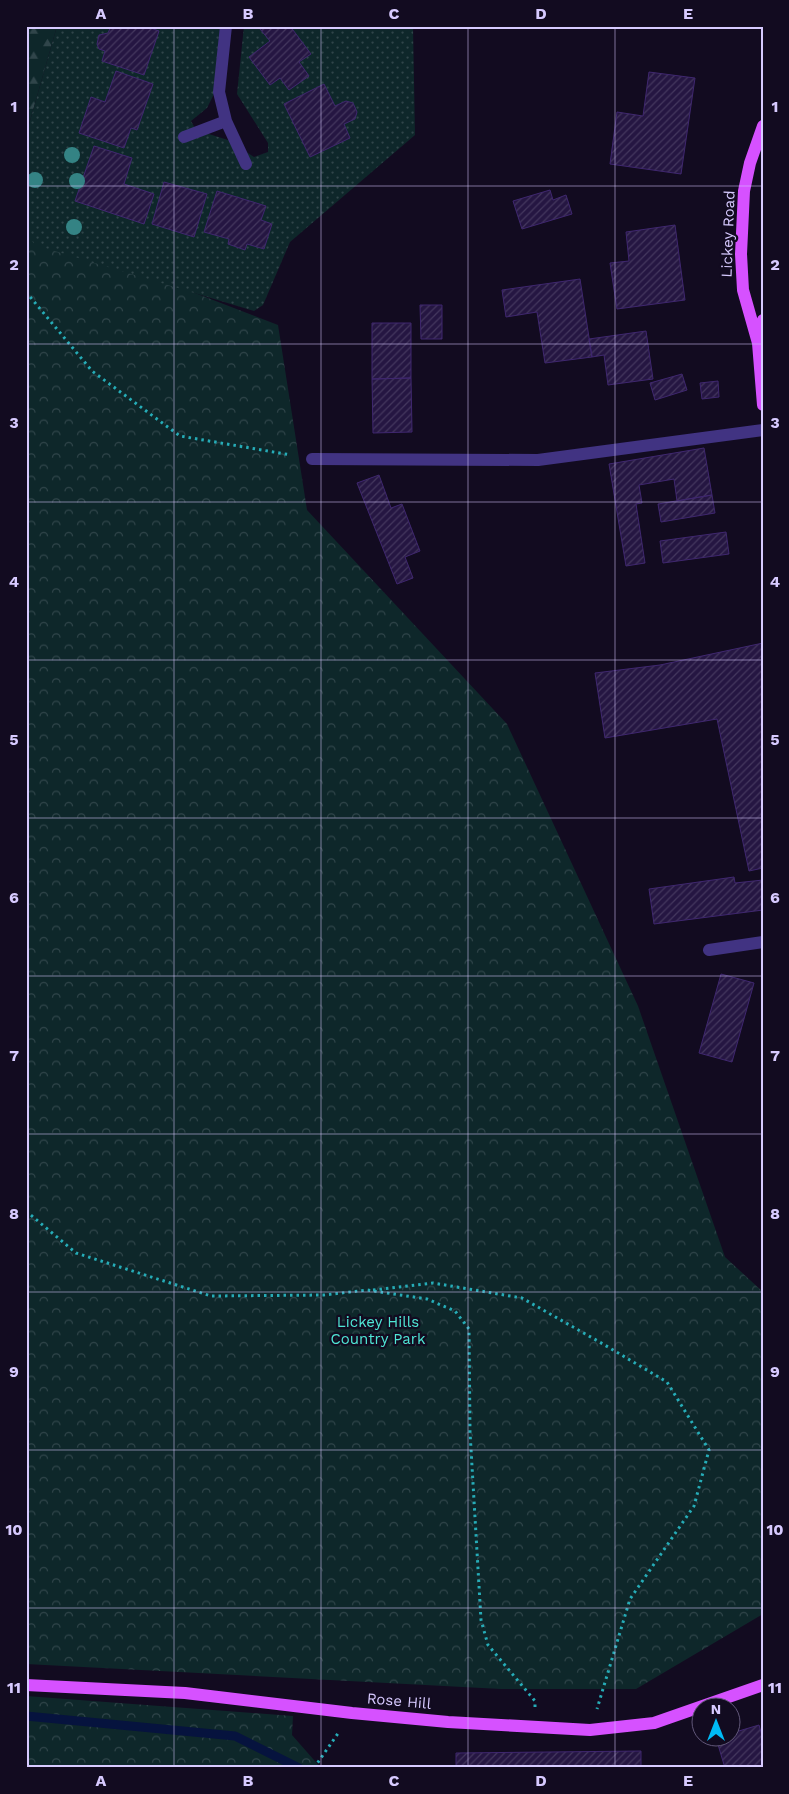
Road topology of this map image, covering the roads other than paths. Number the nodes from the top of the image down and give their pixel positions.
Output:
1 (226, 26) edge
2 (226, 122) junction
3 (763, 126) edge
4 (184, 137) dead end
5 (246, 164) dead end
6 (763, 320) edge
7 (758, 342) junction
8 (763, 405) edge
9 (763, 430) edge
10 (312, 459) road end
11 (763, 942) edge
12 (710, 950) dead end
13 (26, 1685) edge
14 (763, 1685) edge

1 - 2 street
2 - 4 street
2 - 5 street
3 - 7 main road, Lickey Road
6 - 7 main road, Lickey Road
7 - 8 main road, Lickey Road
9 - 10 street
11 - 12 street
13 - 14 main road, Rose Hill

